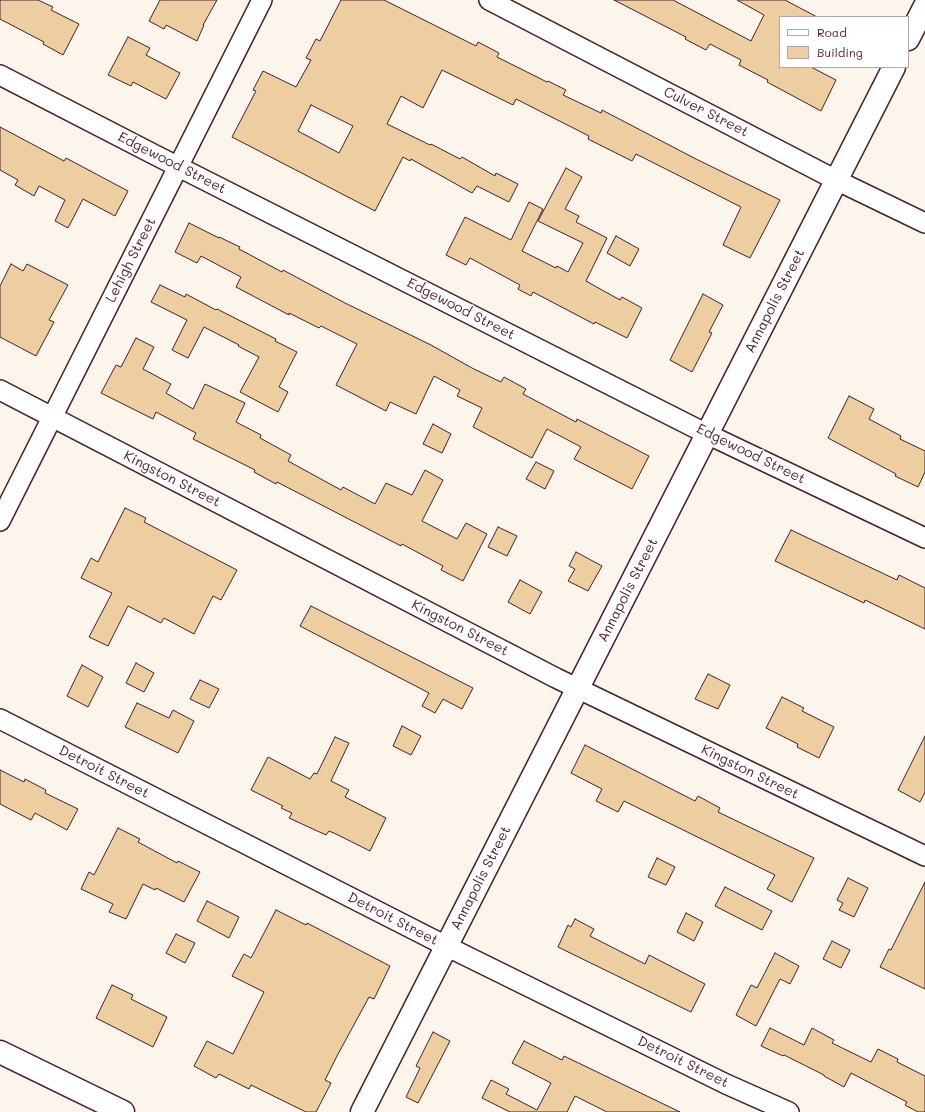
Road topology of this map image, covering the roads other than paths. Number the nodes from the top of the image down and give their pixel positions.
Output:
1 (262, 0) edge
2 (489, 0) edge
3 (925, 6) edge
4 (909, 37) edge
5 (893, 68) edge
6 (0, 74) edge
7 (179, 166) junction
8 (836, 180) junction
9 (925, 224) edge
10 (0, 390) edge
11 (53, 417) junction
12 (707, 434) junction
13 (0, 521) edge
14 (925, 538) edge
15 (579, 688) junction
16 (0, 719) edge
17 (925, 856) edge
18 (446, 946) junction
19 (0, 1052) edge
20 (123, 1112) edge
21 (362, 1112) edge
22 (789, 1112) edge

1 - 7 street, Lehigh Street
2 - 8 street, Culver Street
3 - 4 street
5 - 8 street, Annapolis Street
6 - 7 street, Edgewood Street
7 - 11 street, Lehigh Street
7 - 12 street, Edgewood Street
8 - 9 street, Culver Street
8 - 12 street, Annapolis Street
10 - 11 street, Kingston Street
11 - 13 street, Lehigh Street
11 - 15 street, Kingston Street
12 - 14 street, Edgewood Street
12 - 15 street, Annapolis Street
15 - 17 street, Kingston Street
15 - 18 street, Annapolis Street
16 - 18 street, Detroit Street
18 - 21 street, Annapolis Street
18 - 22 street, Detroit Street
19 - 20 street

